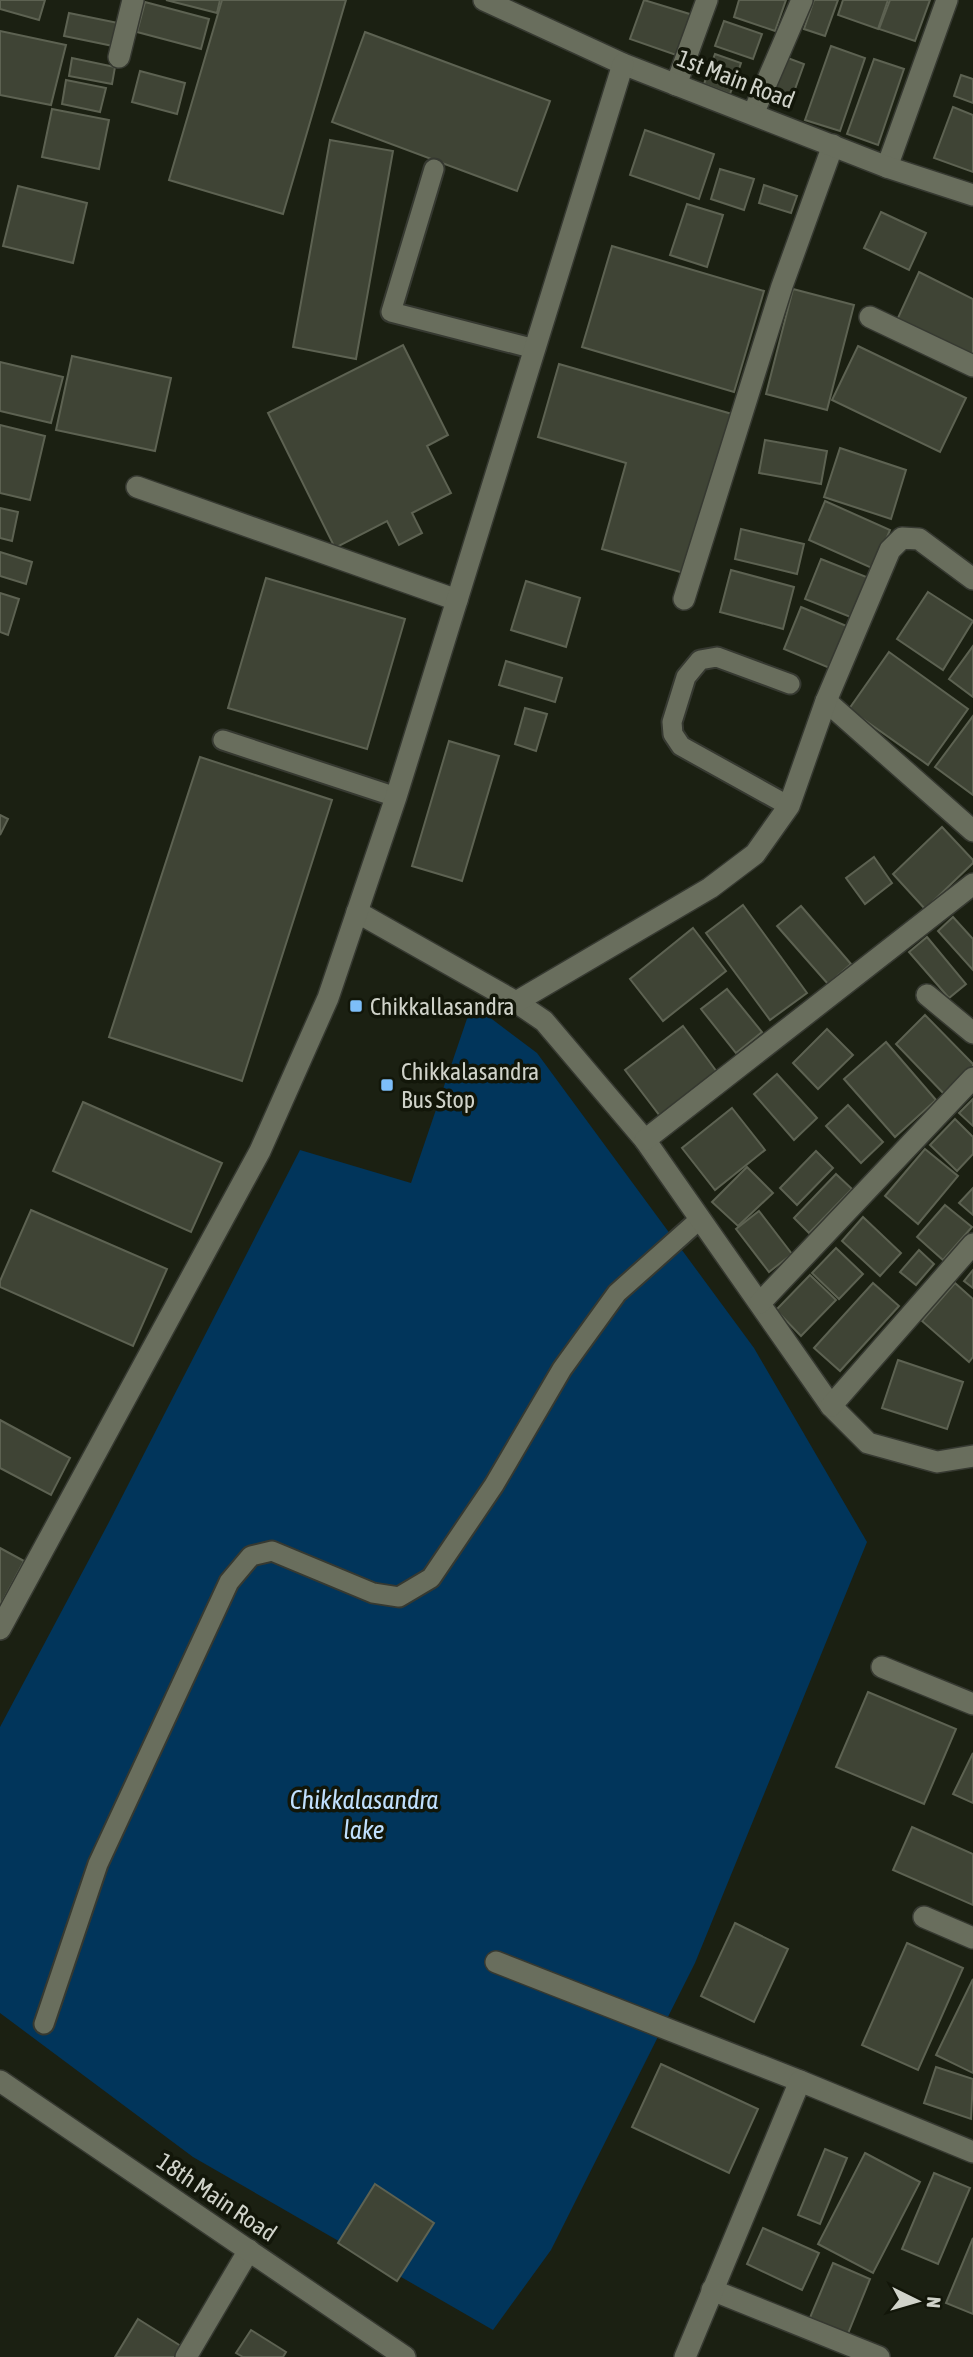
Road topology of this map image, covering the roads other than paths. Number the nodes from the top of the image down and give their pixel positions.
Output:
1 (133, 0) edge
2 (484, 0) edge
3 (708, 0) edge
4 (802, 0) edge
5 (947, 0) edge
6 (119, 57) dead end
7 (622, 64) junction
8 (676, 85) junction
9 (753, 114) junction
10 (833, 145) junction
11 (887, 167) junction
12 (434, 169) dead end
13 (973, 195) edge
14 (870, 317) dead end
15 (535, 349) junction
16 (973, 366) edge
17 (137, 487) dead end
18 (973, 579) edge
19 (684, 599) dead end
20 (457, 600) junction
21 (790, 684) dead end
22 (826, 701) junction
23 (223, 740) dead end
24 (396, 797) junction
25 (789, 806) junction
26 (973, 831) edge
27 (973, 884) edge
28 (357, 912) junction
29 (927, 995) dead end
30 (516, 1002) junction
31 (973, 1033) edge
32 (973, 1078) edge
33 (645, 1140) junction
34 (700, 1219) junction
35 (973, 1244) edge
36 (760, 1303) junction
37 (831, 1406) junction
38 (973, 1456) edge
39 (0, 1629) edge
40 (882, 1667) dead end
41 (973, 1704) edge
42 (923, 1917) dead end
43 (973, 1938) edge
44 (496, 1962) dead end
45 (44, 2025) dead end
46 (0, 2081) edge
47 (800, 2081) junction
48 (973, 2152) edge
49 (249, 2250) junction
50 (712, 2290) junction
51 (186, 2357) edge
52 (405, 2357) edge
53 (685, 2357) edge
54 (879, 2357) edge

1 - 6 street
2 - 7 street, 1st Main Road
3 - 8 street
4 - 9 street
5 - 11 street
7 - 8 street, 1st Main Road
7 - 15 street
8 - 9 street, 1st Main Road
9 - 10 street, 1st Main Road
10 - 11 street, 1st Main Road
10 - 19 street
11 - 13 street, 1st Main Road
12 - 15 lane
14 - 16 street
15 - 20 street
17 - 20 street
18 - 22 street
20 - 24 street
21 - 25 lane
22 - 25 street
22 - 26 street
23 - 24 lane
24 - 28 street
25 - 30 street
27 - 33 street
28 - 30 street
28 - 39 street
29 - 31 street
30 - 33 street
32 - 36 street
33 - 34 street
34 - 36 street
34 - 45 lane
35 - 37 street
36 - 37 street
37 - 38 street
40 - 41 street
42 - 43 street
44 - 47 street
46 - 49 street, 18th Main Road
47 - 48 street
47 - 50 street
49 - 51 street
49 - 52 street, 18th Main Road
50 - 53 street
50 - 54 street

